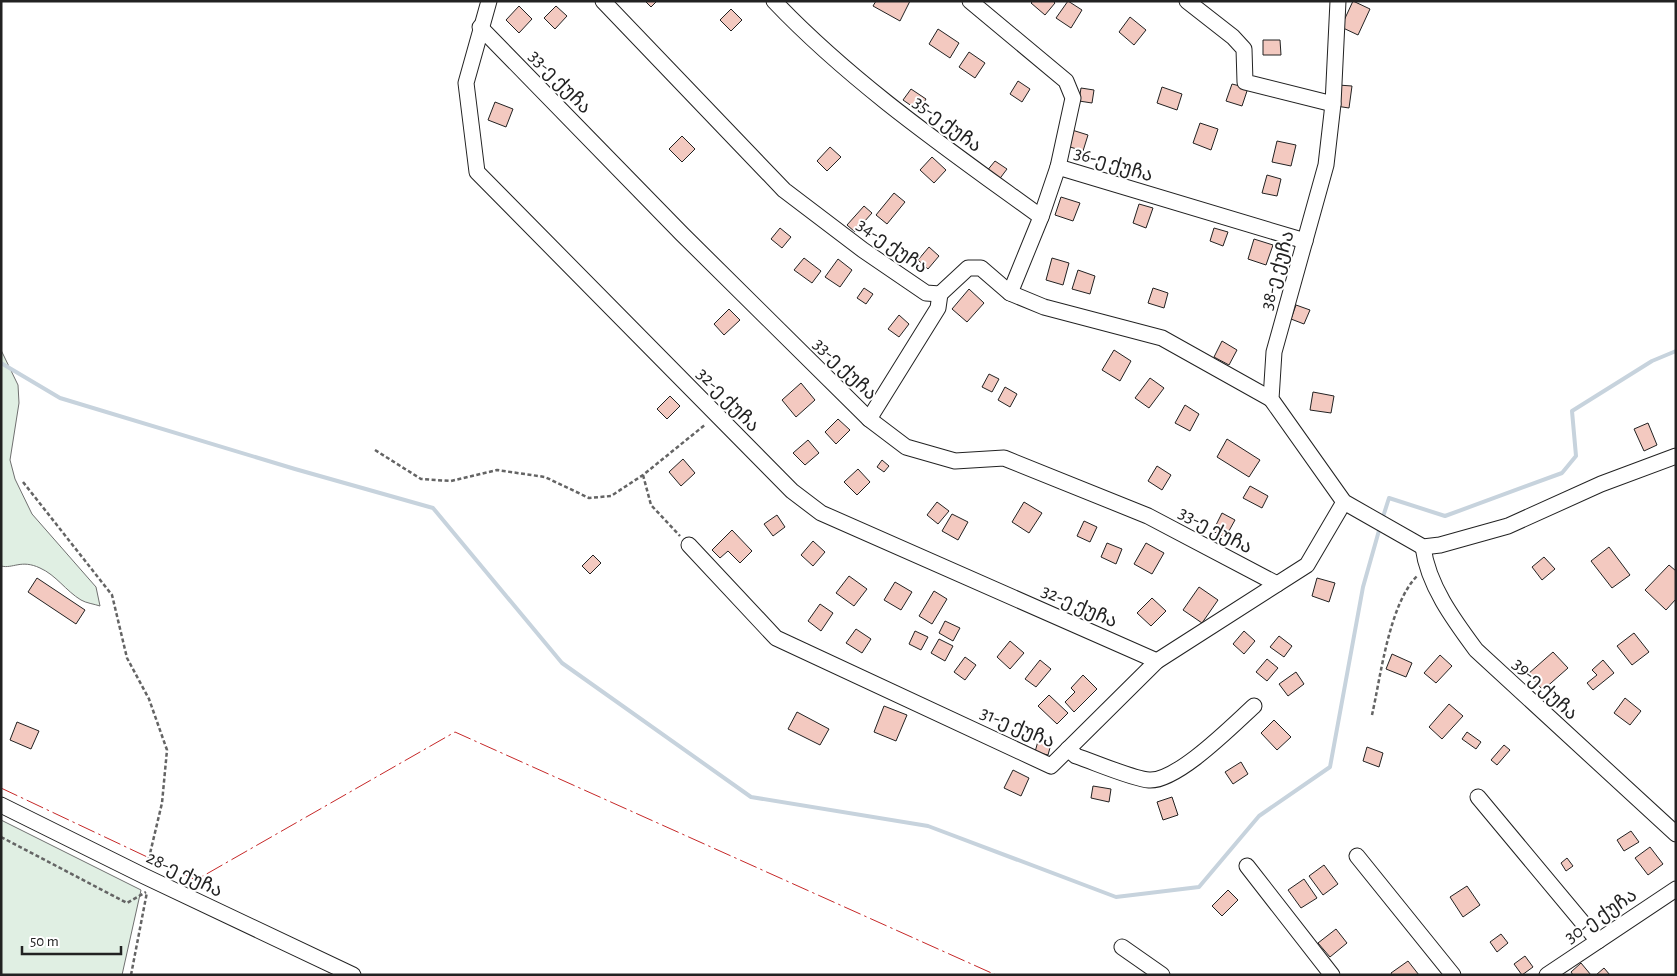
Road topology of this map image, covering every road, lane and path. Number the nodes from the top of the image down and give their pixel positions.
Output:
1 (489, 1) edge
2 (603, 1) edge
3 (774, 1) edge
4 (970, 1) edge
5 (1187, 1) edge
6 (1338, 1) edge
7 (480, 27) junction
8 (1333, 104) junction
9 (1058, 167) junction
10 (1041, 217) junction
11 (1306, 241) junction
12 (1010, 293) junction
13 (940, 294) junction
14 (1271, 399) junction
15 (717, 415) junction
16 (869, 419) junction
17 (375, 450) dead end
18 (1676, 456) edge
19 (643, 475) junction
20 (23, 482) dead end
21 (1344, 502) junction
22 (689, 545) joint
23 (1423, 546) junction
24 (1426, 566) junction
25 (1277, 584) junction
26 (1157, 661) junction
27 (1254, 706) dead end
28 (1372, 715) dead end
29 (1068, 749) junction
30 (1478, 796) dead end
31 (1, 805) edge
32 (1676, 834) edge
33 (1, 837) edge
34 (1357, 856) dead end
35 (1248, 866) dead end
36 (144, 876) junction
37 (1676, 889) edge
38 (148, 891) junction
39 (1598, 941) junction
40 (1122, 947) dead end
41 (131, 975) edge
42 (353, 975) edge
43 (1162, 975) edge
44 (1332, 975) edge
45 (1453, 975) edge
46 (1547, 975) edge

1 - 7 street, 32-ე ქუჩა
2 - 13 street, 34-ე ქუჩა
3 - 10 street, 35-ე ქუჩა
4 - 9 street, 36-ე ქუჩა
5 - 8 street
6 - 8 street, 38-ე ქუჩა
7 - 15 street, 32-ე ქუჩა
7 - 16 street, 33-ე ქუჩა
8 - 11 street, 38-ე ქუჩა
9 - 10 street
9 - 11 street, 36-ე ქუჩა
10 - 12 street
11 - 14 street, 38-ე ქუჩა
12 - 13 street, 34-ე ქუჩა
12 - 14 street, 34-ე ქუჩა
13 - 16 street
14 - 21 street
15 - 19 path
15 - 26 street, 32-ე ქუჩა
16 - 25 street, 33-ე ქუჩა
17 - 19 path
18 - 23 street
19 - 22 path
20 - 36 path
21 - 23 street
21 - 25 street, 31-ე ქუჩა
22 - 29 street, 31-ე ქუჩა
23 - 24 street, 39-ე ქუჩა
24 - 28 path
24 - 32 street, 39-ე ქუჩა
25 - 26 street, 31-ე ქუჩა
26 - 29 street, 31-ე ქუჩა
27 - 29 street
30 - 39 street
31 - 36 street, 28-ე ქუჩა
33 - 38 path
34 - 45 street
35 - 44 street
36 - 38 path
36 - 42 street, 28-ე ქუჩა
37 - 39 street, 30-ე ქუჩა
38 - 41 path
39 - 46 street, 30-ე ქუჩა
40 - 43 street

